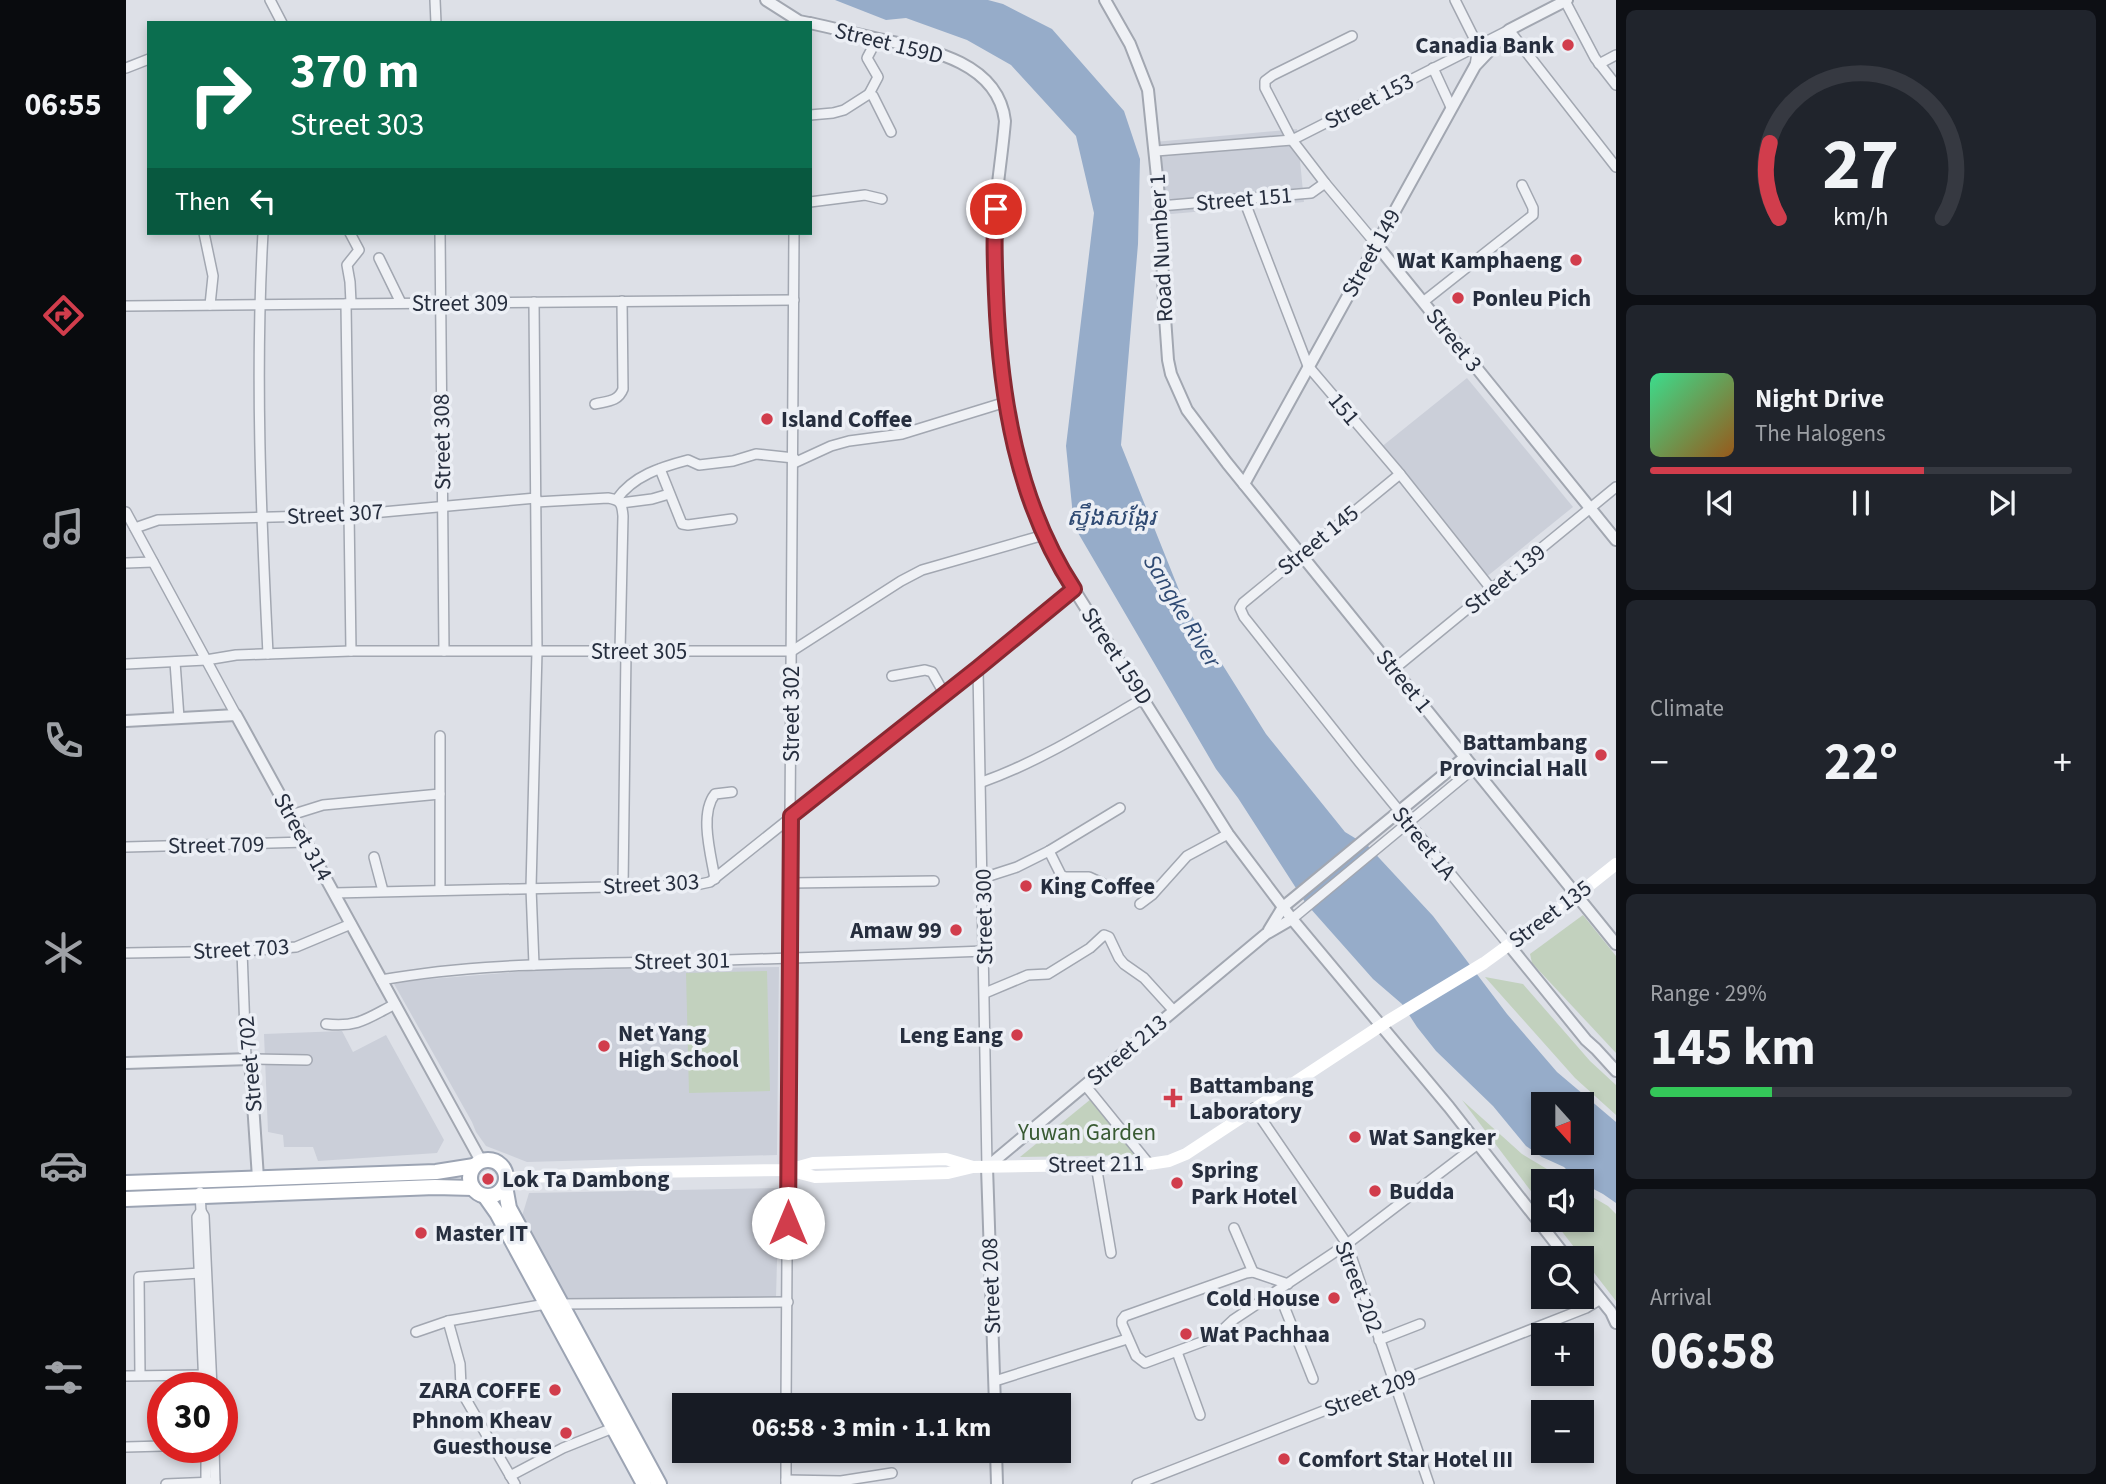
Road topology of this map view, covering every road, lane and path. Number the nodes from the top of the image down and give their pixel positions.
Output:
1 (270, 0) edge
2 (435, 0) edge
3 (766, 0) edge
4 (1105, 0) edge
5 (1455, 0) edge
6 (1566, 1) edge
7 (281, 21) edge
8 (436, 21) edge
9 (802, 21) edge
10 (812, 24) edge
11 (1509, 30) junction
12 (1352, 36) dead end
13 (877, 38) junction
14 (1478, 46) junction
15 (1616, 55) edge
16 (147, 60) edge
17 (1599, 64) junction
18 (1475, 66) junction
19 (126, 68) edge
20 (1433, 68) junction
21 (1616, 85) edge
22 (869, 94) junction
23 (1451, 107) junction
24 (812, 115) edge
25 (891, 132) dead end
26 (1292, 140) junction
27 (1156, 151) junction
28 (1616, 167) edge
29 (1325, 183) junction
30 (1522, 185) dead end
31 (882, 199) dead end
32 (1244, 200) junction
33 (812, 202) edge
34 (1160, 206) junction
35 (204, 235) edge
36 (263, 235) edge
37 (351, 235) edge
38 (440, 235) edge
39 (794, 235) edge
40 (1376, 244) junction
41 (379, 258) dead end
42 (794, 300) junction
43 (622, 301) junction
44 (534, 302) junction
45 (1423, 302) junction
46 (401, 303) junction
47 (441, 303) junction
48 (348, 304) junction
49 (210, 305) junction
50 (259, 305) junction
51 (126, 306) edge
52 (1308, 366) junction
53 (1006, 401) junction
54 (595, 404) dead end
55 (794, 460) junction
56 (660, 469) junction
57 (1400, 474) junction
58 (1244, 484) junction
59 (1616, 487) edge
60 (669, 494) junction
61 (536, 500) junction
62 (619, 501) junction
63 (443, 506) junction
64 (1590, 509) junction
65 (126, 512) edge
66 (350, 515) junction
67 (261, 517) junction
68 (732, 520) dead end
69 (135, 528) junction
70 (1044, 535) junction
71 (1616, 540) edge
72 (1300, 554) junction
73 (153, 562) junction
74 (126, 563) edge
75 (1074, 589) junction
76 (1492, 590) junction
77 (1240, 608) joint
78 (351, 651) junction
79 (444, 651) junction
80 (537, 651) junction
81 (623, 651) junction
82 (792, 651) junction
83 (268, 653) junction
84 (206, 660) junction
85 (174, 662) junction
86 (126, 664) edge
87 (978, 668) junction
88 (1394, 669) junction
89 (892, 676) dead end
90 (945, 695) junction
91 (1144, 698) junction
92 (236, 715) junction
93 (179, 718) junction
94 (126, 721) edge
95 (440, 736) dead end
96 (1465, 757) junction
97 (1474, 768) junction
98 (982, 782) junction
99 (732, 792) dead end
100 (440, 794) junction
101 (1120, 808) dead end
102 (1399, 812) junction
103 (291, 815) junction
104 (791, 816) junction
105 (1408, 823) junction
106 (1228, 835) junction
107 (306, 842) junction
108 (126, 847) edge
109 (1049, 851) junction
110 (374, 857) dead end
111 (1616, 864) edge
112 (983, 878) junction
113 (715, 879) junction
114 (934, 881) dead end
115 (790, 883) junction
116 (1102, 883) dead end
117 (531, 887) junction
118 (623, 887) junction
119 (440, 889) junction
120 (383, 891) junction
121 (334, 893) junction
122 (1577, 895) junction
123 (1140, 904) dead end
124 (1283, 908) junction
125 (1292, 919) junction
126 (351, 924) junction
127 (1266, 934) junction
128 (1616, 944) edge
129 (1508, 945) junction
130 (242, 951) junction
131 (985, 951) junction
132 (126, 953) edge
133 (790, 959) junction
134 (534, 965) junction
135 (381, 980) junction
136 (985, 993) junction
137 (395, 1004) junction
138 (1174, 1011) junction
139 (1384, 1023) junction
140 (326, 1024) dead end
141 (248, 1059) junction
142 (307, 1060) dead end
143 (126, 1063) edge
144 (1616, 1071) edge
145 (1085, 1085) junction
146 (1254, 1108) junction
147 (1478, 1144) junction
148 (478, 1164) junction
149 (1149, 1164) junction
150 (1096, 1165) junction
151 (987, 1167) junction
152 (789, 1170) junction
153 (258, 1178) junction
154 (199, 1180) junction
155 (506, 1182) junction
156 (126, 1183) edge
157 (479, 1192) junction
158 (126, 1199) edge
159 (200, 1203) junction
160 (1234, 1228) dead end
161 (1347, 1244) junction
162 (1558, 1246) edge
163 (1111, 1253) dead end
164 (1253, 1272) junction
165 (200, 1273) junction
166 (1287, 1284) junction
167 (1278, 1291) junction
168 (1594, 1291) edge
169 (1601, 1300) junction
170 (788, 1302) junction
171 (554, 1304) junction
172 (448, 1321) junction
173 (1616, 1323) edge
174 (1420, 1324) dead end
175 (416, 1332) dead end
176 (1127, 1339) junction
177 (1379, 1340) junction
178 (1177, 1352) junction
179 (204, 1372) edge
180 (211, 1372) edge
181 (140, 1375) junction
182 (147, 1375) edge
183 (126, 1376) edge
184 (1313, 1379) dead end
185 (995, 1381) junction
186 (1394, 1383) junction
187 (786, 1393) edge
188 (995, 1393) edge
189 (1200, 1415) dead end
190 (613, 1428) junction
191 (147, 1446) edge
192 (126, 1447) edge
193 (208, 1463) edge
194 (212, 1463) edge
195 (786, 1463) edge
196 (996, 1463) edge
197 (892, 1473) dead end
198 (512, 1480) edge
199 (786, 1482) edge
200 (210, 1483) edge
201 (166, 1484) edge
202 (643, 1484) edge
203 (659, 1484) edge
204 (997, 1484) edge
205 (1137, 1484) edge
206 (1429, 1484) edge

1 - 7 street
2 - 8 street
3 - 9 street, Street 159D
4 - 27 street, Road Number 1
5 - 14 street
6 - 11 street, Street 153
6 - 17 street
10 - 13 street, Street 159D
11 - 14 street, Street 153
11 - 18 street, Street 149
11 - 28 street
12 - 26 street, Street 3
13 - 22 street
13 - 53 street, Street 159D
14 - 18 street
14 - 20 street, Street 153
15 - 17 street
16 - 19 street
17 - 21 street
18 - 23 street, Street 149
20 - 23 street
20 - 26 street, Street 153
22 - 24 street
22 - 25 street
23 - 40 street, Street 149
26 - 27 street, Street 153
26 - 29 street, Street 3
27 - 34 street, Road Number 1
29 - 32 street, Street 151
29 - 40 street, Street 3
30 - 45 street
31 - 33 street
32 - 34 street, Street 151
32 - 52 street, 151
34 - 58 street, Road Number 1
35 - 49 street
36 - 50 street
37 - 48 street
38 - 47 street, Street 308
39 - 42 street, Street 302
40 - 45 street, Street 3
40 - 52 street, Street 149
41 - 46 street
42 - 43 street, Street 309
42 - 55 street, Street 302
43 - 44 street, Street 309
43 - 54 street
44 - 47 street, Street 309
44 - 61 street
45 - 64 street, Street 3
46 - 47 street, Street 309
46 - 48 street, Street 309
47 - 63 street, Street 308
48 - 50 street, Street 309
48 - 66 street
49 - 50 street, Street 309
49 - 51 street, Street 309
50 - 67 street
52 - 57 street, 151
52 - 58 street, Street 149
53 - 55 street
53 - 70 street, Street 159D
55 - 56 street
55 - 82 street, Street 302
56 - 60 street
56 - 62 street
57 - 72 street, Street 145
57 - 76 street, 151
58 - 72 street, Street 1
59 - 64 street, Street 139
60 - 62 street, Street 307
60 - 68 street
61 - 62 street, Street 307
61 - 63 street, Street 307
61 - 80 street
62 - 81 street
63 - 66 street, Street 307
63 - 79 street, Street 308
64 - 71 street, Street 3
64 - 76 street, Street 139
65 - 69 street, Street 314
66 - 67 street, Street 307
66 - 78 street
67 - 69 street, Street 307
67 - 83 street
69 - 73 street, Street 314
70 - 75 street, Street 159D
70 - 82 street
72 - 77 street, Street 145
72 - 88 street, Street 1
73 - 74 street
73 - 84 street, Street 314
75 - 87 street, Street 303
75 - 91 street, Street 159D
76 - 88 street, Street 139
77 - 102 street, Street 1A
78 - 79 street, Street 305
78 - 83 street, Street 305
79 - 80 street, Street 305
80 - 81 street, Street 305
80 - 117 street
81 - 82 street, Street 305
81 - 118 street
82 - 104 street, Street 302
83 - 84 street, Street 305
84 - 85 street, Street 305
84 - 92 street, Street 314
85 - 86 street, Street 305
85 - 93 street
87 - 90 street, Street 303
87 - 98 street, Street 300
88 - 96 street, Street 1
89 - 90 street
90 - 104 street, Street 303
91 - 98 street
91 - 106 street, Street 159D
92 - 93 street
92 - 103 street, Street 314
93 - 94 street
95 - 100 street
96 - 97 street, Street 1
96 - 102 street, Street 213
97 - 105 street
97 - 122 street, Street 1
98 - 112 street, Street 300
99 - 113 street
100 - 103 street
100 - 119 street
101 - 109 street
102 - 105 street, Street 1A
102 - 124 street, Street 213
103 - 107 street, Street 314
104 - 113 street, Street 303
104 - 115 street, Street 302
105 - 125 street, Street 213
105 - 129 street, Street 1A
106 - 123 street
106 - 124 street, Street 159D
107 - 108 street, Street 709
107 - 121 street, Street 314
109 - 112 street
109 - 116 street
110 - 120 street
111 - 122 main road, Street 135
112 - 131 street, Street 300
113 - 118 street, Street 303
114 - 115 street
115 - 133 street, Street 302
117 - 118 street, Street 303
117 - 119 street, Street 303
117 - 134 street
119 - 120 street, Street 303
120 - 121 street, Street 303
121 - 126 street, Street 314
122 - 128 street, Street 1
122 - 129 main road, Street 135
124 - 125 street, Street 159D
124 - 127 street, Street 213
125 - 127 street, Street 213
125 - 139 street, Street 159D
126 - 130 street, Street 703
126 - 135 street, Street 314
127 - 138 street, Street 213
129 - 139 main road, Street 135
129 - 144 street, Street 1A
130 - 132 street, Street 703
130 - 141 street, Street 702
131 - 133 street, Street 301
131 - 136 street, Street 300
133 - 134 street, Street 301
133 - 152 street, Street 302
134 - 135 street, Street 301
135 - 137 street, Street 314
136 - 138 street
136 - 151 street, Street 300
137 - 140 street
137 - 148 street, Street 314
138 - 145 street, Street 213
139 - 146 main road, Street 211
139 - 147 street, Street 159D
141 - 142 street
141 - 143 street
141 - 153 street, Street 702
145 - 149 street
145 - 151 street, Street 213
146 - 149 main road, Street 211
146 - 161 street, Street 202
147 - 161 street
147 - 162 street, Street 159D
148 - 153 main road
148 - 155 main road
148 - 157 main road
149 - 150 main road, Street 211
150 - 151 main road, Street 211
150 - 163 street
151 - 152 main road, Street 211
151 - 185 street, Street 208
152 - 155 main road, Street 211
152 - 170 street, Street 302
153 - 154 main road
154 - 156 main road
154 - 159 street
155 - 157 main road
155 - 171 main road
157 - 159 main road
157 - 171 main road
158 - 159 main road
159 - 165 street
159 - 180 street
160 - 164 street
161 - 166 street
161 - 177 street, Street 202
164 - 166 street
164 - 176 street
165 - 179 street
165 - 181 street
166 - 167 street
167 - 178 street
167 - 184 street
168 - 169 street
169 - 173 street
169 - 186 street, Street 209
170 - 171 street
170 - 187 street, Street 302
171 - 172 street
171 - 190 main road
171 - 203 main road
172 - 175 street
172 - 198 street
174 - 177 street
176 - 178 street
176 - 185 street
177 - 186 street, Street 202
178 - 189 street
181 - 182 street
181 - 183 street
185 - 188 street, Street 208
186 - 205 street, Street 209
186 - 206 street, Street 202
190 - 198 street
190 - 202 main road
191 - 192 street
193 - 200 street
194 - 200 street
195 - 199 street
196 - 204 street
197 - 199 street
200 - 201 street

